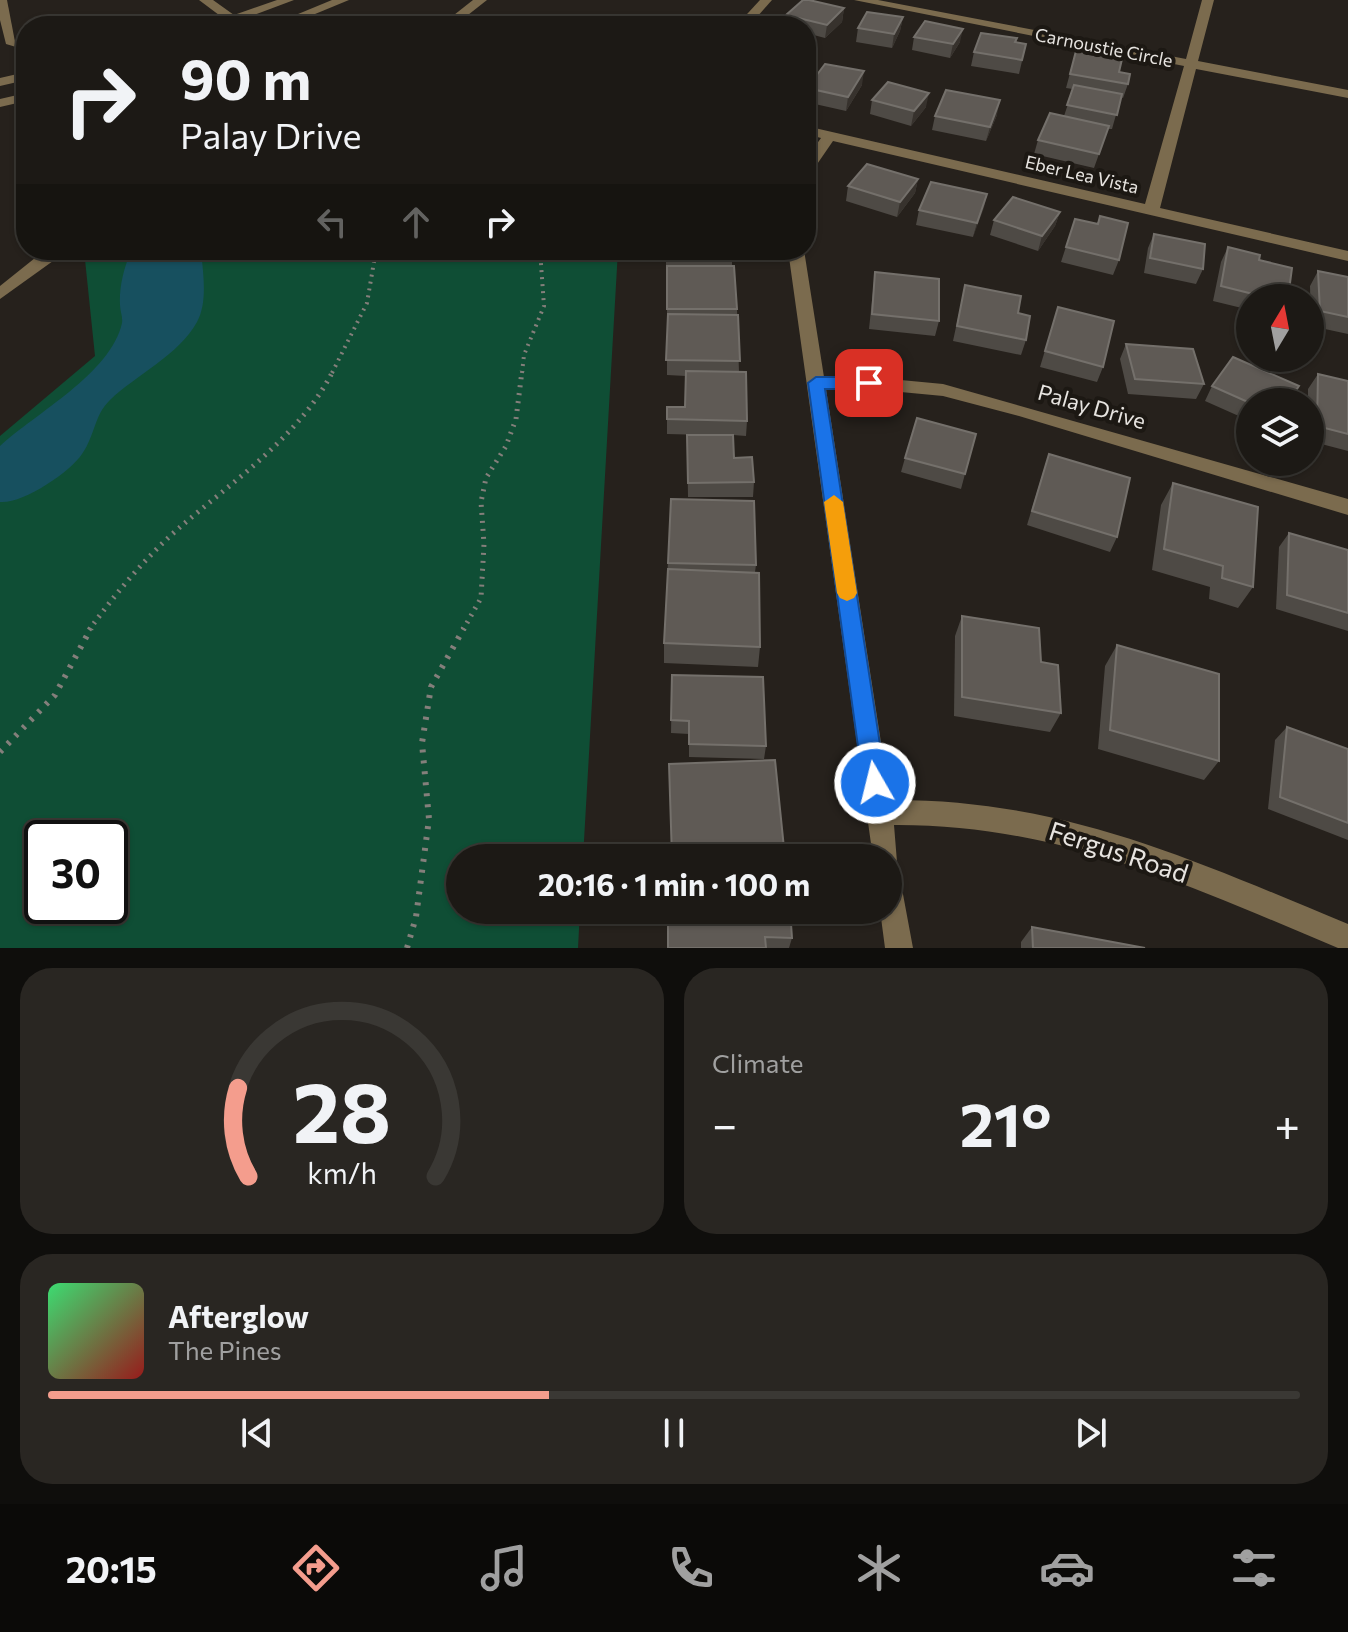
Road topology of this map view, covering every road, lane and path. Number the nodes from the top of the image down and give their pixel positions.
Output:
1 (1, 0) edge
2 (205, 0) edge
3 (288, 0) edge
4 (343, 0) edge
5 (481, 0) edge
6 (766, 0) edge
7 (860, 0) edge
8 (1208, 0) edge
9 (228, 16) edge
10 (253, 16) edge
11 (301, 16) edge
12 (459, 16) edge
13 (751, 16) edge
14 (12, 44) dead end
15 (1191, 63) junction
16 (1348, 94) edge
17 (816, 133) edge
18 (829, 136) junction
19 (816, 155) edge
20 (1151, 211) junction
21 (1348, 256) edge
22 (44, 260) edge
23 (374, 260) edge
24 (541, 260) edge
25 (798, 260) edge
26 (0, 294) edge
27 (816, 383) junction
28 (1348, 507) edge
29 (0, 752) edge
30 (879, 813) junction
31 (884, 844) edge
32 (896, 924) edge
33 (1348, 938) edge
34 (407, 948) edge
35 (899, 948) edge

1 - 14 street
2 - 9 street
3 - 10 street
4 - 11 street
5 - 12 street
6 - 13 street
7 - 15 street, Carnoustie Circle
8 - 15 street
15 - 16 street, Carnoustie Circle
15 - 20 street
17 - 18 street, Eber Lea Vista
18 - 19 street
18 - 20 street, Eber Lea Vista
20 - 21 street, Eber Lea Vista
22 - 26 street
23 - 29 path
24 - 34 path
25 - 27 street
27 - 28 street, Palay Drive
27 - 30 street
30 - 31 street
30 - 33 street, Fergus Road
32 - 35 street

